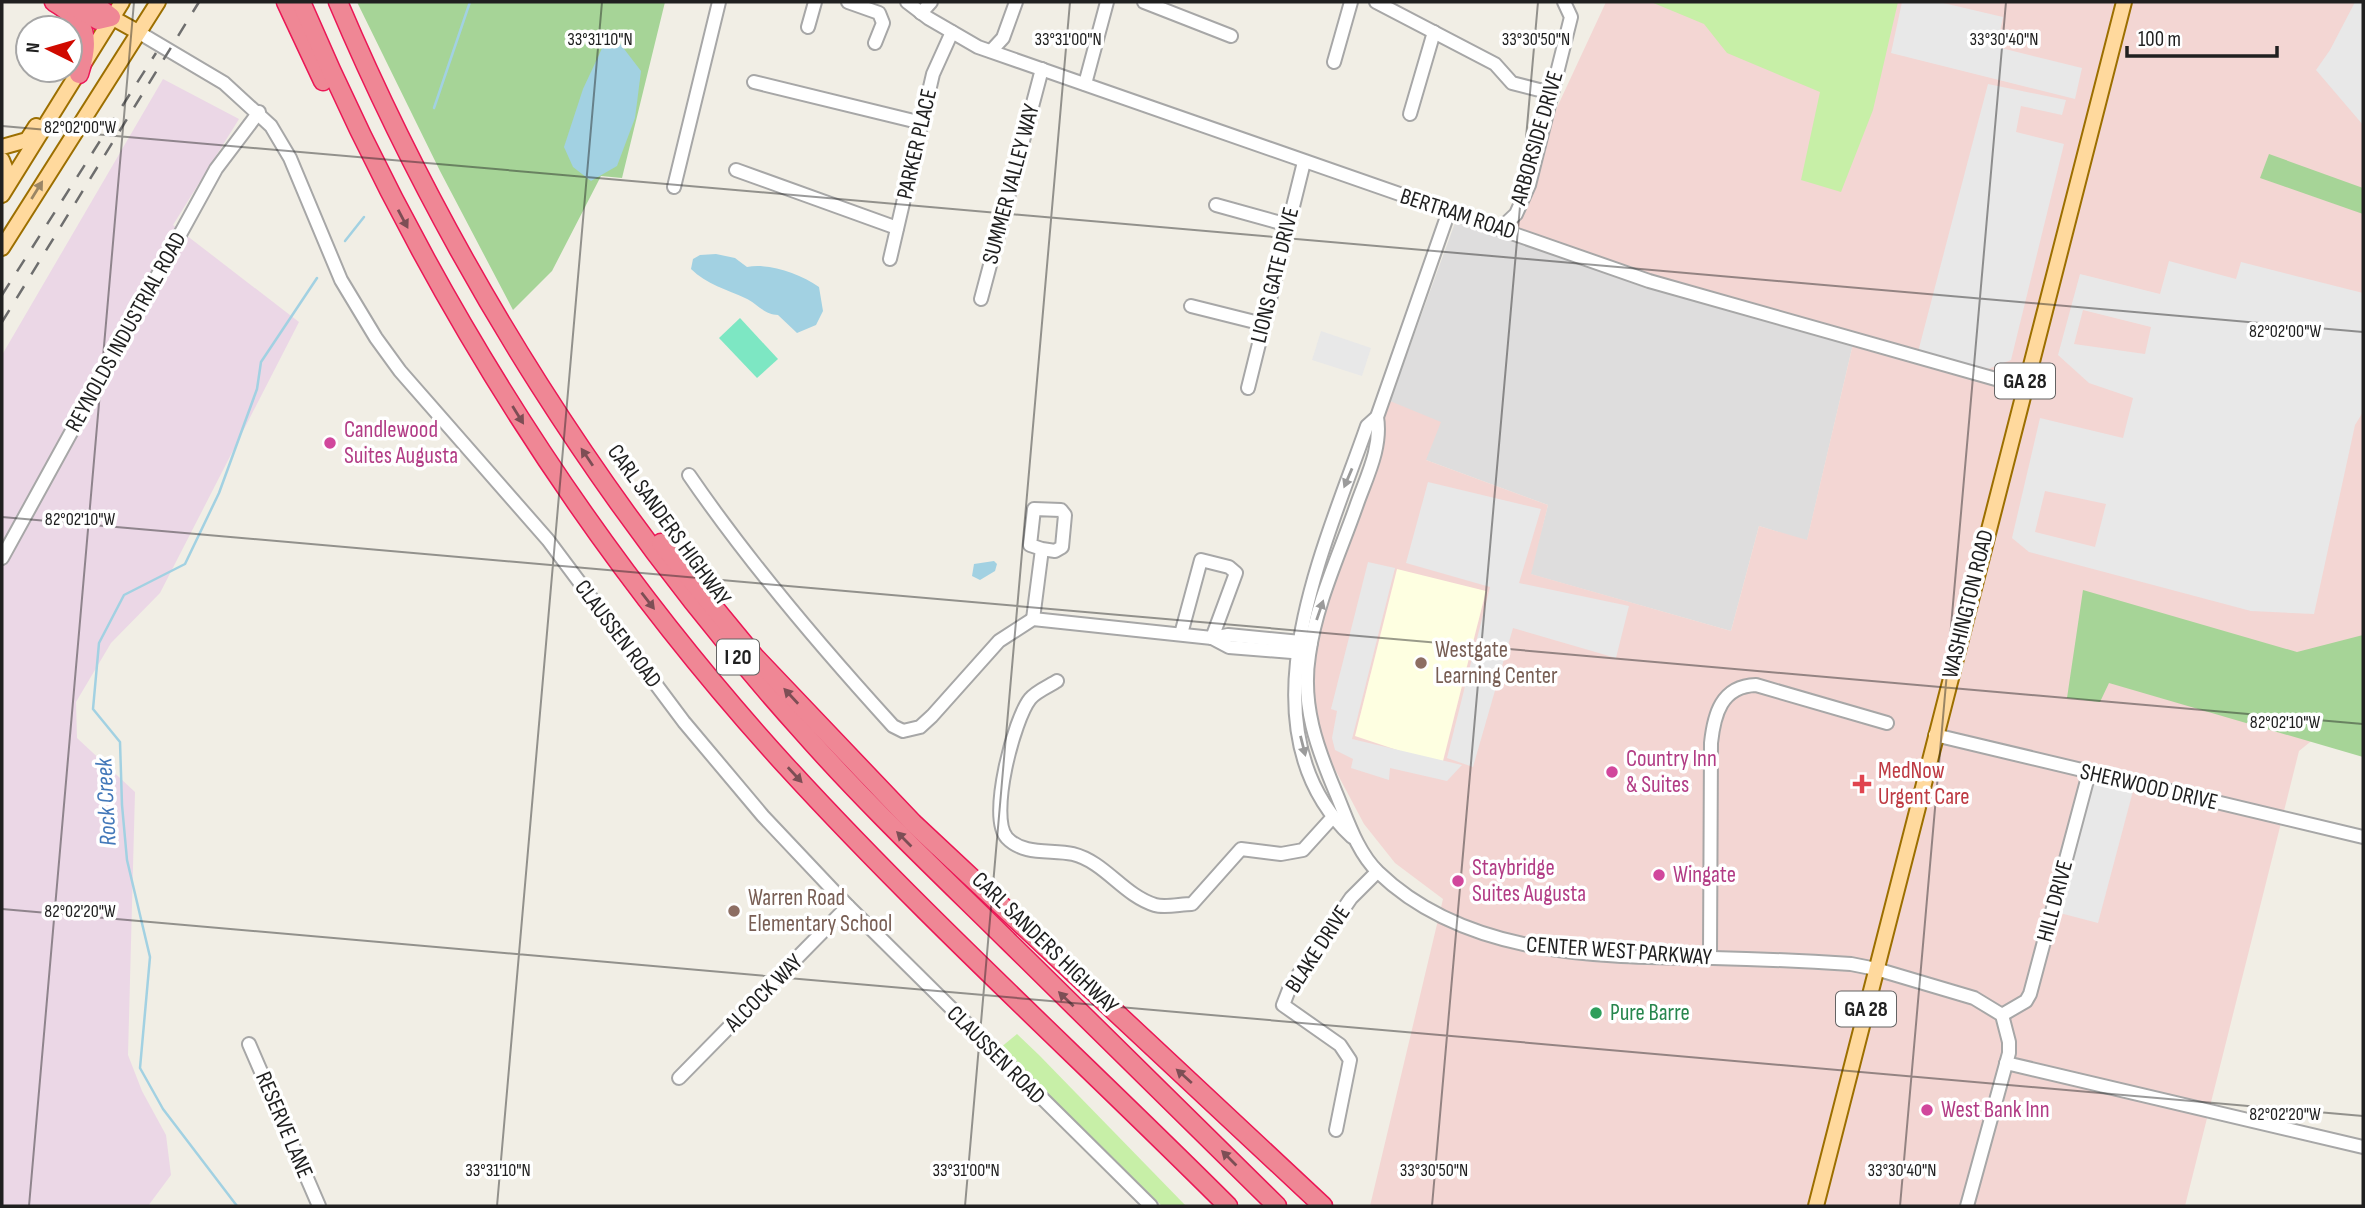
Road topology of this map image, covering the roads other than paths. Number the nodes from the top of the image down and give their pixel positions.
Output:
1 (54, 2) edge
2 (66, 2) edge
3 (92, 2) edge
4 (122, 2) edge
5 (158, 2) edge
6 (286, 2) edge
7 (301, 2) edge
8 (338, 2) edge
9 (719, 2) edge
10 (815, 2) edge
11 (848, 2) edge
12 (907, 2) edge
13 (931, 2) edge
14 (1016, 2) edge
15 (1107, 2) edge
16 (1144, 2) edge
17 (1351, 2) edge
18 (1376, 2) edge
19 (1564, 2) edge
20 (2124, 2) edge
21 (921, 13) junction
22 (111, 17) junction
23 (808, 27) dead end
24 (138, 32) junction
25 (952, 32) junction
26 (1434, 32) junction
27 (1231, 36) dead end
28 (875, 43) dead end
29 (90, 48) junction
30 (991, 51) junction
31 (84, 62) edge
32 (1334, 62) dead end
33 (1042, 69) junction
34 (754, 82) dead end
35 (73, 84) edge
36 (1085, 84) junction
37 (1550, 93) junction
38 (259, 112) junction
39 (1410, 114) dead end
40 (922, 123) junction
41 (2, 147) edge
42 (2, 160) edge
43 (1304, 162) junction
44 (736, 170) dead end
45 (386, 187) junction
46 (674, 187) dead end
47 (2, 194) edge
48 (1216, 205) dead end
49 (1449, 211) junction
50 (1288, 225) junction
51 (897, 228) junction
52 (1501, 228) junction
53 (2, 248) edge
54 (890, 259) dead end
55 (981, 299) dead end
56 (1191, 306) dead end
57 (1263, 324) junction
58 (2024, 387) junction
59 (1248, 388) dead end
60 (689, 475) dead end
61 (606, 485) junction
62 (1042, 549) dead end
63 (2, 558) edge
64 (1033, 618) junction
65 (1181, 634) junction
66 (1212, 638) junction
67 (1304, 647) junction
68 (1056, 681) dead end
69 (1887, 723) dead end
70 (1935, 735) junction
71 (2089, 773) junction
72 (1332, 818) junction
73 (2363, 837) edge
74 (1355, 839) junction
75 (1377, 872) junction
76 (848, 906) junction
77 (1710, 958) junction
78 (1876, 969) junction
79 (2003, 1015) junction
80 (250, 1044) dead end
81 (2006, 1063) junction
82 (679, 1078) dead end
83 (1336, 1130) dead end
84 (2363, 1147) edge
85 (1223, 1202) edge
86 (319, 1206) edge
87 (1151, 1206) edge
88 (1277, 1206) edge
89 (1323, 1206) edge
90 (1815, 1206) edge
91 (1967, 1206) edge

1 - 29 highway
2 - 22 highway
3 - 22 highway
4 - 22 main road
5 - 24 main road
6 - 45 highway
7 - 45 highway, I 20
61 -> 8 highway, CARL SANDERS HIGHWAY / I 20
9 - 46 street
10 - 23 street
11 - 28 street
12 - 21 street, BERTRAM ROAD
13 - 21 street
14 - 30 street
15 - 36 street
16 - 27 street
17 - 32 street
18 - 26 street
19 - 37 street, ARBORSIDE DRIVE
20 - 58 main road, WASHINGTON ROAD / GA 28
21 - 25 street, BERTRAM ROAD
22 - 24 main road
22 - 29 main road
24 - 38 street, CLAUSSEN ROAD
53 -> 24 main road
25 - 30 street, BERTRAM ROAD
25 - 40 street, PARKER PLACE
26 - 37 street
26 - 39 street
29 - 31 highway
29 - 41 main road
30 - 33 street, BERTRAM ROAD
33 - 36 street, BERTRAM ROAD
33 - 55 street, SUMMER VALLEY WAY
34 - 40 street
35 - 47 main road
36 - 43 street, BERTRAM ROAD
37 - 52 street, ARBORSIDE DRIVE
38 - 63 street, REYNOLDS INDUSTRIAL ROAD
38 - 76 street, CLAUSSEN ROAD
40 - 51 street, PARKER PLACE
42 - 47 main road
43 - 49 street, BERTRAM ROAD
43 - 50 street, LIONS GATE DRIVE
44 - 51 street
45 -> 85 highway, I 20
48 - 50 street
49 - 52 street, BERTRAM ROAD
49 - 67 street, CENTER WEST PARKWAY
50 - 57 street, LIONS GATE DRIVE
51 - 54 street, PARKER PLACE
52 - 58 street, BERTRAM ROAD
56 - 57 street
57 - 59 street, LIONS GATE DRIVE
58 - 70 main road, WASHINGTON ROAD / GA 28
60 - 64 street
88 -> 61 highway, CARL SANDERS HIGHWAY / I 20
89 -> 61 highway
62 - 64 street
64 - 65 street
65 - 66 street
65 - 66 street
66 - 67 street
67 -> 72 street, CENTER WEST PARKWAY
67 - 74 street, CENTER WEST PARKWAY
68 - 72 street
69 - 77 street
70 - 71 street, SHERWOOD DRIVE
70 - 78 main road, WASHINGTON ROAD / GA 28
71 - 73 street, SHERWOOD DRIVE
71 - 79 street, HILL DRIVE
72 - 74 street, CENTER WEST PARKWAY
74 - 75 street, CENTER WEST PARKWAY
75 - 77 street, CENTER WEST PARKWAY
75 - 83 street, BLAKE DRIVE
76 - 82 street, ALCOCK WAY
76 - 87 street, CLAUSSEN ROAD
77 - 78 street, CENTER WEST PARKWAY
78 - 79 street, CENTER WEST PARKWAY
78 - 90 main road, WASHINGTON ROAD / GA 28
79 - 81 street
80 - 86 street, RESERVE LANE
81 - 84 street
81 - 91 street

